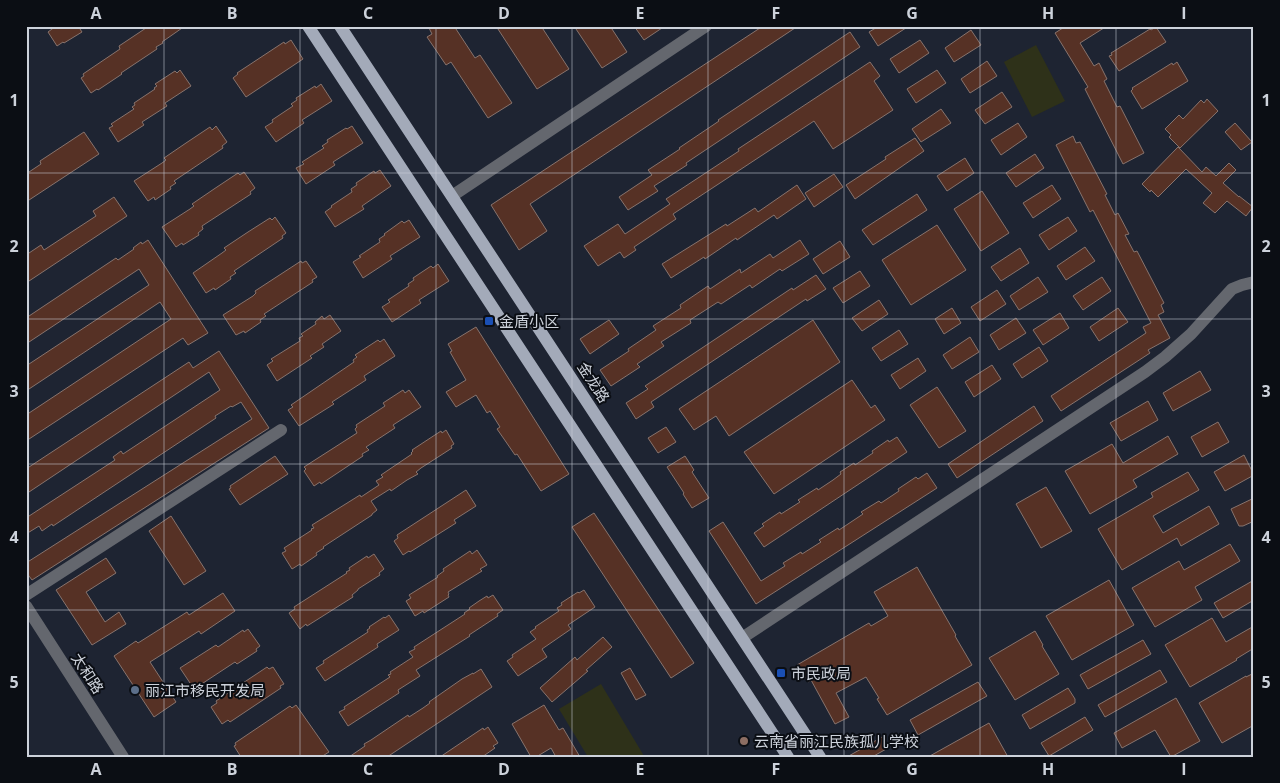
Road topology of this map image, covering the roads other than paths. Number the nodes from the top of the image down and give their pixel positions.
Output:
1 (308, 26) edge
2 (340, 26) edge
3 (706, 26) edge
4 (452, 196) junction
5 (1254, 282) edge
6 (281, 430) dead end
7 (26, 595) edge
8 (26, 606) edge
9 (742, 638) junction
10 (123, 757) edge
11 (788, 757) edge
12 (820, 757) edge

1 - 11 main road
2 - 4 main road, 金龙路
3 - 4 street
4 - 9 main road, 金龙路
5 - 9 street
6 - 7 street
8 - 10 street, 太和路
9 - 12 main road, 金龙路

